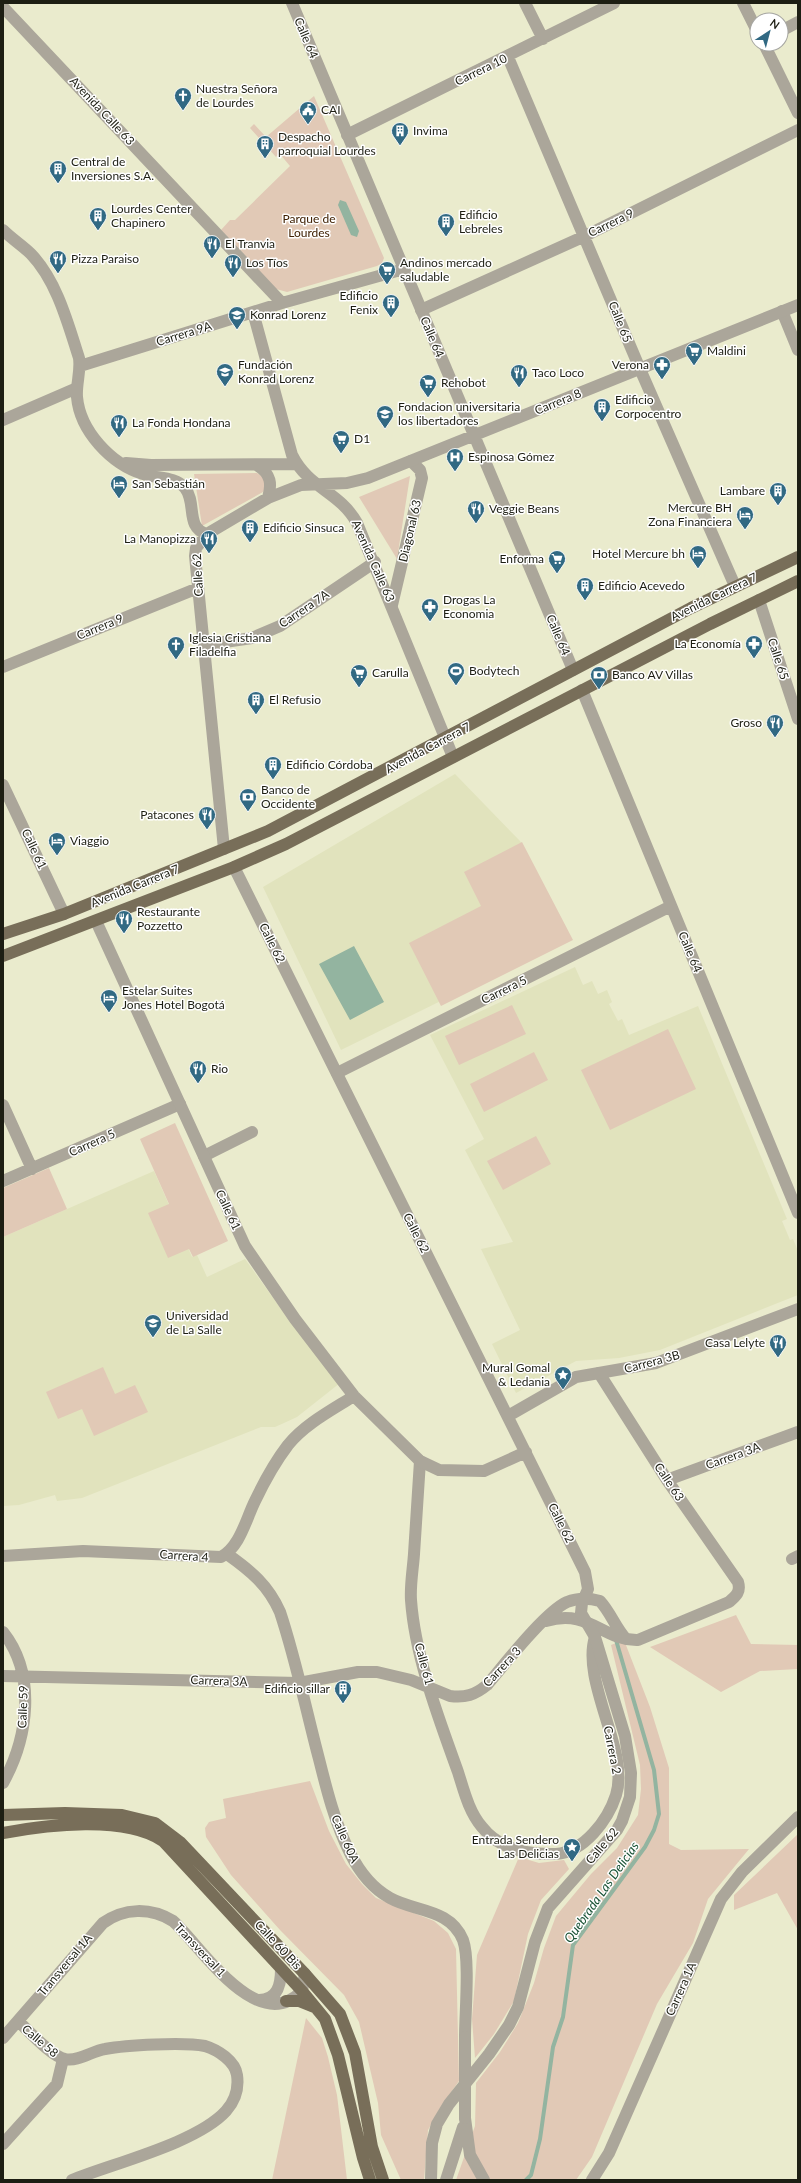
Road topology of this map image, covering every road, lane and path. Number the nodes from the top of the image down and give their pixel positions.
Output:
1 (292, 3) edge
2 (525, 3) edge
3 (614, 3) edge
4 (743, 3) edge
5 (3, 7) edge
6 (749, 15) edge
7 (798, 22) edge
8 (789, 27) edge
9 (544, 39) junction
10 (768, 52) edge
11 (508, 57) junction
12 (798, 113) edge
13 (798, 130) edge
14 (347, 135) junction
15 (5, 235) edge
16 (585, 236) junction
17 (404, 269) junction
18 (282, 303) junction
19 (798, 305) edge
20 (421, 310) junction
21 (782, 311) junction
22 (253, 312) junction
23 (798, 350) edge
24 (80, 366) junction
25 (640, 369) junction
26 (77, 388) junction
27 (3, 420) edge
28 (474, 435) junction
29 (410, 461) junction
30 (120, 462) junction
31 (297, 464) junction
32 (258, 466) junction
33 (314, 484) junction
34 (268, 498) junction
35 (207, 534) junction
36 (798, 557) edge
37 (374, 562) junction
38 (798, 581) edge
39 (735, 586) junction
40 (198, 588) junction
41 (759, 600) junction
42 (392, 606) junction
43 (204, 645) junction
44 (3, 667) edge
45 (573, 670) junction
46 (582, 690) junction
47 (798, 719) edge
48 (446, 738) junction
49 (453, 757) junction
50 (3, 785) edge
51 (224, 849) junction
52 (234, 867) junction
53 (671, 906) junction
54 (64, 914) junction
55 (96, 921) junction
56 (3, 934) edge
57 (3, 956) edge
58 (336, 1073) junction
59 (3, 1104) edge
60 (180, 1104) junction
61 (252, 1132) dead end
62 (204, 1156) junction
63 (32, 1169) junction
64 (3, 1181) edge
65 (798, 1213) edge
66 (797, 1311) edge
67 (599, 1373) junction
68 (354, 1396) junction
69 (508, 1416) junction
70 (798, 1432) edge
71 (526, 1452) junction
72 (420, 1461) junction
73 (667, 1480) junction
74 (227, 1554) junction
75 (3, 1556) edge
76 (584, 1598) junction
77 (543, 1622) junction
78 (585, 1622) junction
79 (3, 1632) edge
80 (595, 1637) junction
81 (626, 1639) junction
82 (24, 1675) junction
83 (3, 1676) edge
84 (299, 1683) junction
85 (430, 1689) junction
86 (3, 1783) edge
87 (3, 1815) edge
88 (798, 1817) edge
89 (3, 1833) edge
90 (505, 1847) joint
91 (139, 1911) joint
92 (281, 1969) junction
93 (305, 1974) junction
94 (302, 1991) junction
95 (256, 2000) junction
96 (286, 2001) junction
97 (317, 2009) junction
98 (18, 2021) junction
99 (3, 2038) edge
100 (63, 2059) junction
101 (465, 2118) junction
102 (358, 2138) junction
103 (3, 2144) edge
104 (72, 2180) edge
105 (363, 2180) edge
106 (370, 2180) edge
107 (383, 2180) edge
108 (430, 2180) edge
109 (446, 2180) edge
110 (484, 2180) edge
111 (592, 2180) edge

1 - 14 street, Calle 64
2 - 9 street
3 - 9 street, Carrera 10
4 - 6 street
5 - 18 street, Avenida Calle 63
7 - 8 street
9 - 11 street, Carrera 10
10 - 12 street
11 - 14 street, Carrera 10
11 - 16 street, Calle 65
13 - 16 street, Carrera 9
14 - 17 street, Calle 64
15 - 24 street
16 - 20 street, Carrera 9
16 - 25 street, Calle 65
17 - 18 street, Carrera 9A
17 - 20 street, Calle 64
18 - 22 street, Carrera 9A
19 - 21 street, Carrera 8
20 - 28 street, Calle 64
21 - 23 street
21 - 25 street, Carrera 8
22 - 24 street, Carrera 9A
22 - 31 street, Avenida Calle 63
24 - 26 street
25 - 28 street, Carrera 8
25 - 39 street, Calle 65
26 - 27 street
26 - 30 street
28 - 29 street, Carrera 8
28 - 45 street, Calle 64
29 - 33 street, Carrera 8
29 - 42 street, Diagonal 63
30 - 32 street
30 - 35 street
31 - 32 street
31 - 33 street, Avenida Calle 63
32 - 34 street
33 - 34 street
33 - 37 street, Avenida Calle 63
34 - 35 street
35 - 40 street, Calle 62
36 - 39 main road, Avenida Carrera 7
37 - 42 street, Avenida Calle 63
37 - 43 street, Carrera 7A
38 - 41 main road, Avenida Carrera 7
39 - 45 main road, Avenida Carrera 7
40 - 43 street, Calle 62
40 - 44 street, Carrera 9
41 - 46 main road, Avenida Carrera 7
41 - 47 street, Calle 65
42 - 48 street, Avenida Calle 63
43 - 51 street, Calle 62
45 - 48 main road, Avenida Carrera 7
46 - 49 main road, Avenida Carrera 7
46 - 53 street, Calle 64
48 - 49 street, Avenida Calle 63
48 - 51 main road, Avenida Carrera 7
49 - 52 main road, Avenida Carrera 7
50 - 54 street, Calle 61
51 - 54 main road, Avenida Carrera 7
52 - 55 main road, Avenida Carrera 7
52 - 58 street, Calle 62
53 - 58 street, Carrera 5
53 - 65 street, Calle 64
54 - 56 main road, Avenida Carrera 7
55 - 57 main road, Avenida Carrera 7
55 - 60 street, Calle 61
58 - 69 street, Calle 62
59 - 63 street
60 - 62 street, Calle 61
60 - 63 street, Carrera 5
61 - 62 street
62 - 68 street, Calle 61
63 - 64 street, Carrera 5
66 - 67 street, Carrera 3B
67 - 69 street, Carrera 3B
67 - 73 street, Calle 63
68 - 72 street, Calle 61
68 - 74 street, Carrera 4
69 - 71 street, Calle 62
70 - 73 street, Carrera 3A
71 - 72 street, Calle 61
71 - 76 street, Calle 62
72 - 85 street, Calle 61
73 - 81 street, Calle 63
74 - 75 street, Carrera 4
74 - 84 street, Calle 60A
76 - 77 street, Carrera 3
76 - 78 street, Calle 62
76 - 81 street
77 - 78 street
77 - 85 street, Carrera 3
78 - 80 street, Calle 62
78 - 81 street
79 - 82 street, Calle 59
80 - 90 street, Carrera 2
80 - 108 street, Calle 62
82 - 83 street, Carrera 3A
82 - 84 street, Carrera 3A
82 - 86 street, Calle 59
84 - 85 street, Carrera 3A
84 - 101 street, Calle 60A, bridge
85 - 90 street, Calle 61
87 - 93 main road, Calle 60 Bis
88 - 111 street, Carrera 1A
89 - 92 main road, Calle 60 Bis
91 - 95 street, Transversal 1
91 - 98 street, Transversal 1A
92 - 94 main road, Calle 60 Bis
92 - 95 street
93 - 94 street
93 - 107 main road, Calle 60 Bis
94 - 96 street, Transversal 1
94 - 97 main road, Calle 60 Bis
95 - 96 street, Transversal 1
96 - 97 main road
97 - 102 main road, Calle 60 Bis
98 - 99 street, Transversal 1A
98 - 100 street, Calle 58
100 - 103 street
100 - 104 street
101 - 109 street, Calle 60A
101 - 110 street, Calle 60A
102 - 105 main road
102 - 106 main road, Calle 60 Bis

